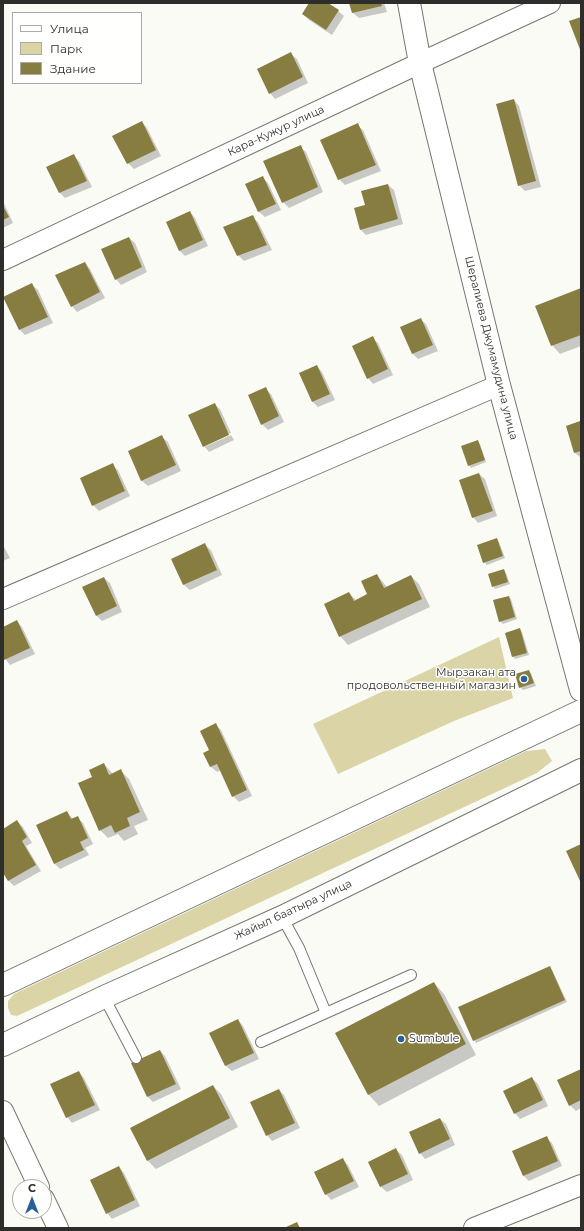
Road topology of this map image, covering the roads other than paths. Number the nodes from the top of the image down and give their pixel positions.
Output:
1 (410, 3) edge
2 (550, 3) edge
3 (420, 62) junction
4 (3, 260) edge
5 (499, 385) junction
6 (3, 599) edge
7 (581, 690) edge
8 (581, 711) edge
9 (581, 770) edge
10 (282, 917) junction
11 (411, 975) dead end
12 (3, 985) edge
13 (104, 997) junction
14 (326, 1013) junction
15 (260, 1042) dead end
16 (3, 1045) edge
17 (136, 1058) dead end
18 (3, 1113) edge
19 (34, 1179) edge
20 (581, 1185) edge
21 (52, 1216) edge
22 (58, 1228) edge
23 (474, 1228) edge

1 - 3 main road, Шералиева Джумамудина улица
2 - 3 street, Кара-Кужур улица
3 - 4 street, Кара-Кужур улица
3 - 5 main road, Шералиева Джумамудина улица
5 - 6 street
5 - 7 main road, Шералиева Джумамудина улица
8 - 12 main road
9 - 10 main road, Жайыл баатыра улица
10 - 13 main road, Жайыл баатыра улица
10 - 14 lane
11 - 14 lane
13 - 16 main road, Жайыл баатыра улица
13 - 17 lane
14 - 15 lane
18 - 19 street
20 - 23 street
21 - 22 street

